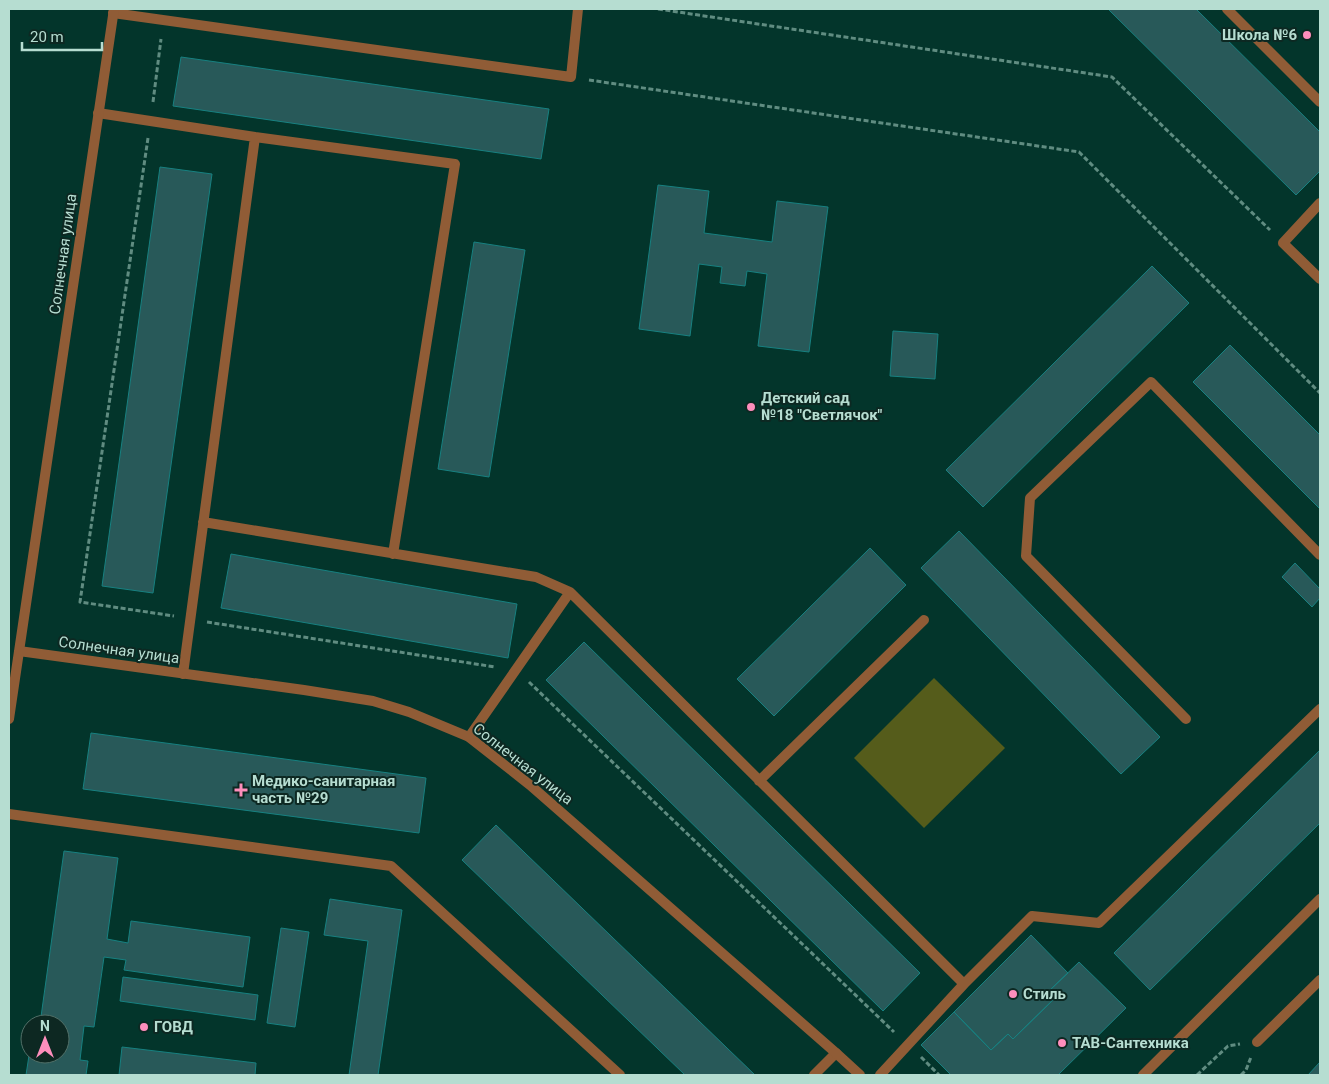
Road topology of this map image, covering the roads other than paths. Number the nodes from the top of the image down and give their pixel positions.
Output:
1 (578, 9) edge
2 (1227, 9) edge
3 (113, 11) edge
4 (1320, 102) edge
5 (98, 113) junction
6 (256, 137) junction
7 (1320, 203) edge
8 (1320, 279) edge
9 (204, 522) junction
10 (393, 554) junction
11 (1320, 555) edge
12 (570, 592) junction
13 (924, 620) dead end
14 (19, 651) junction
15 (183, 674) junction
16 (1320, 709) edge
17 (9, 719) edge
18 (1186, 719) dead end
19 (469, 738) junction
20 (759, 781) junction
21 (9, 814) edge
22 (1320, 900) edge
23 (1320, 980) edge
24 (964, 984) junction
25 (1257, 1042) road end
26 (836, 1053) junction
27 (617, 1074) edge
28 (814, 1075) edge
29 (860, 1075) edge
30 (880, 1075) edge
31 (1143, 1075) edge

1 - 3 street
2 - 4 street
3 - 5 street, Солнечная улица
5 - 6 street
5 - 14 street, Солнечная улица
6 - 9 street
6 - 10 street
7 - 8 street
9 - 10 street
9 - 15 street
10 - 12 street
11 - 18 street
12 - 19 street
12 - 20 street
13 - 20 street
14 - 15 street, Солнечная улица
14 - 17 street, Солнечная улица
15 - 19 street, Солнечная улица
16 - 24 street
19 - 26 street, Солнечная улица
20 - 24 street
21 - 27 street
22 - 31 street
23 - 25 street
24 - 30 street
26 - 28 street
26 - 29 street, Солнечная улица

